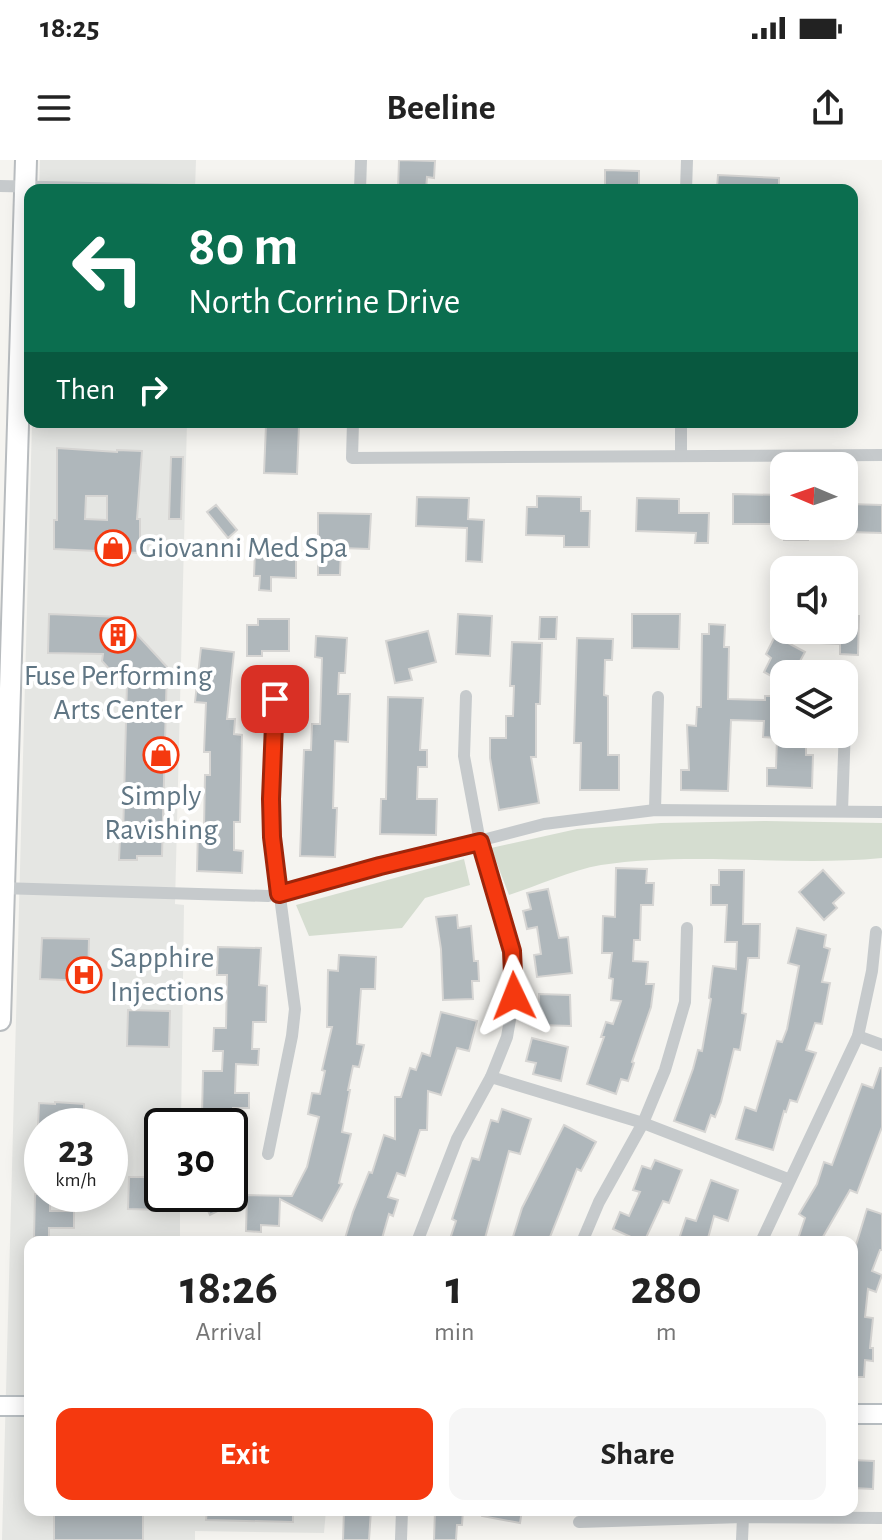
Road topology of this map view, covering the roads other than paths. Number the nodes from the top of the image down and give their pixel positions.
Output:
1 (26, 160) edge
2 (361, 160) edge
3 (687, 160) edge
4 (360, 184) edge
5 (686, 184) edge
6 (12, 187) edge
7 (353, 428) edge
8 (681, 428) edge
9 (882, 455) edge
10 (681, 456) junction
11 (466, 696) dead end
12 (658, 697) dead end
13 (275, 699) dead end
14 (844, 748) edge
15 (655, 810) junction
16 (842, 811) junction
17 (882, 812) edge
18 (480, 842) junction
19 (2, 888) edge
20 (279, 894) junction
21 (687, 928) dead end
22 (876, 932) dead end
23 (0, 1020) edge
24 (858, 1036) junction
25 (882, 1045) edge
26 (491, 1077) junction
27 (643, 1123) junction
28 (268, 1154) dead end
29 (788, 1179) junction
30 (419, 1236) edge
31 (585, 1236) edge
32 (764, 1236) edge
33 (0, 1406) edge
34 (24, 1406) edge
35 (858, 1414) edge
36 (882, 1414) edge
37 (402, 1516) edge
38 (743, 1517) junction
39 (882, 1518) edge
40 (579, 1522) dead end
41 (401, 1540) edge
42 (742, 1540) edge

1 - 6 main road
2 - 4 street
3 - 5 street
6 - 19 main road
7 - 10 street
8 - 10 street
9 - 10 street
11 - 18 street
12 - 15 street
13 - 20 street
14 - 16 street
15 - 16 street
15 - 18 street
16 - 17 street
18 - 20 street
18 - 26 street
19 - 20 street
19 - 23 main road
20 - 28 street
21 - 27 street
22 - 24 street
24 - 25 street
24 - 29 street
26 - 27 street
26 - 30 street
27 - 29 street
27 - 31 street
29 - 32 street
33 - 34 street
35 - 36 street
37 - 41 street
38 - 39 street
38 - 40 street
38 - 42 street

